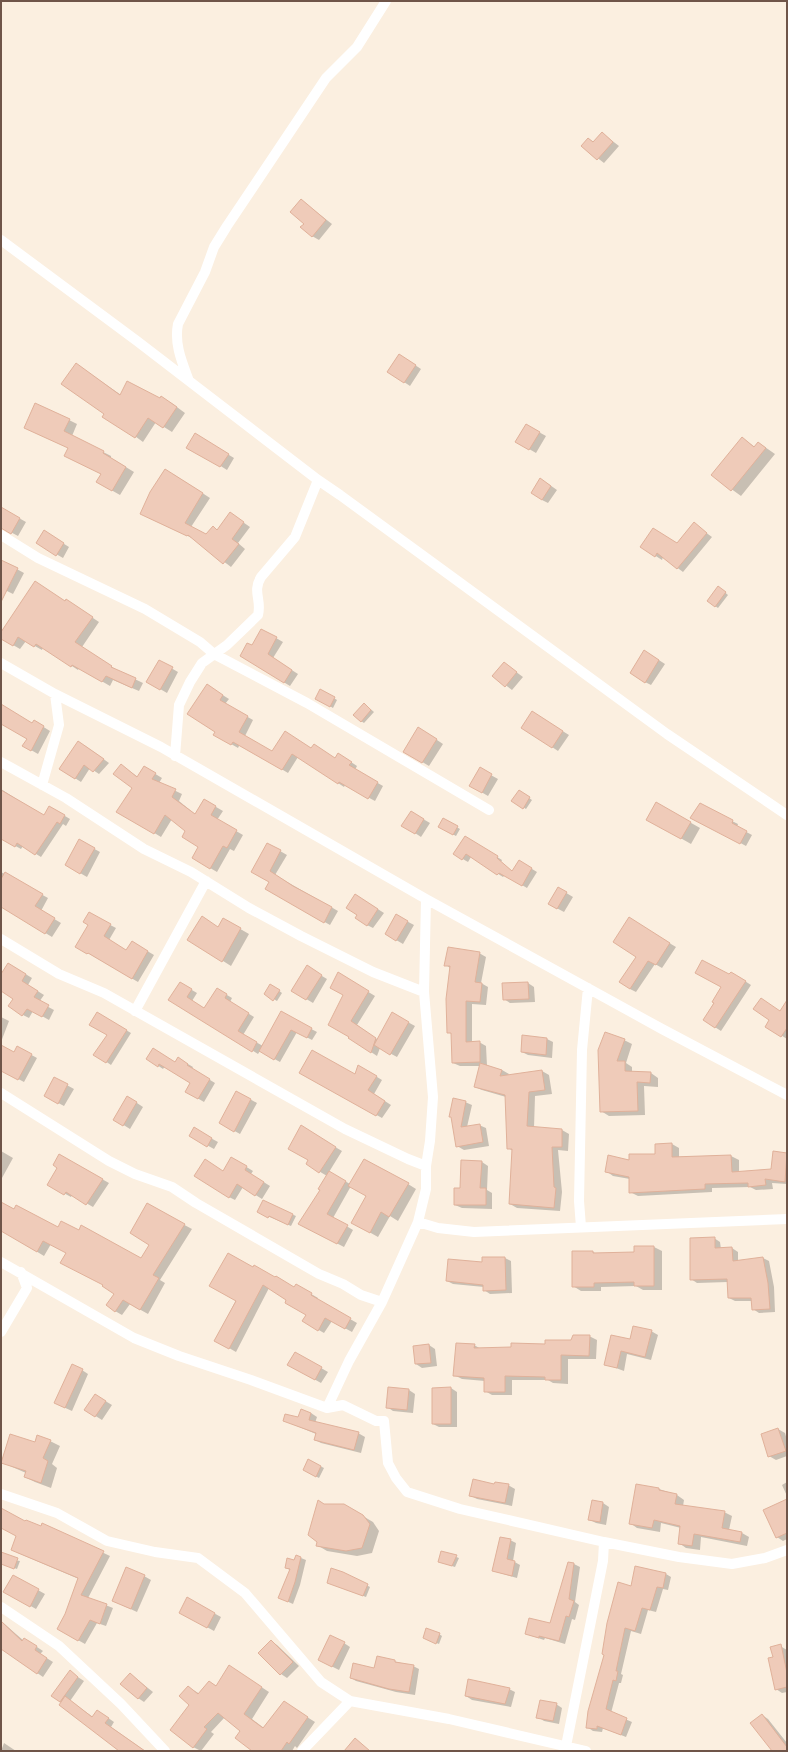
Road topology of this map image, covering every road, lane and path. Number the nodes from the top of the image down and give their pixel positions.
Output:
1 (386, 1) edge
2 (1, 240) edge
3 (189, 381) junction
4 (318, 480) junction
5 (1, 535) edge
6 (214, 654) junction
7 (1, 662) edge
8 (55, 694) junction
9 (175, 756) junction
10 (1, 762) edge
11 (42, 785) junction
12 (489, 810) dead end
13 (786, 811) edge
14 (206, 881) junction
15 (426, 899) junction
16 (1, 939) edge
17 (588, 988) junction
18 (424, 992) junction
19 (135, 1011) junction
20 (1, 1092) edge
21 (787, 1095) edge
22 (426, 1166) junction
23 (787, 1219) edge
24 (418, 1222) junction
25 (581, 1227) junction
26 (1, 1262) edge
27 (21, 1272) junction
28 (382, 1302) junction
29 (1, 1332) edge
30 (327, 1408) junction
31 (1, 1494) edge
32 (604, 1542) junction
33 (787, 1550) edge
34 (1, 1607) edge
35 (350, 1701) junction
36 (566, 1746) junction
37 (164, 1751) edge
38 (302, 1751) edge
39 (586, 1751) edge

1 - 3 street
2 - 3 street
3 - 4 street
4 - 6 street
4 - 13 street
5 - 6 street
6 - 9 street
6 - 12 street
7 - 8 street
8 - 9 street
8 - 11 street
9 - 15 street
10 - 11 street
11 - 14 street
14 - 18 street
14 - 19 street
15 - 17 street
15 - 18 street
16 - 19 street
17 - 21 street
17 - 25 street
18 - 22 street
19 - 22 street
20 - 28 street
22 - 24 street
23 - 25 street
24 - 25 street
24 - 28 street
26 - 27 street
27 - 29 street
27 - 30 street
28 - 30 street
30 - 32 street
31 - 35 street
32 - 33 street
32 - 36 street
34 - 37 street
35 - 36 street
35 - 38 street
36 - 39 street

